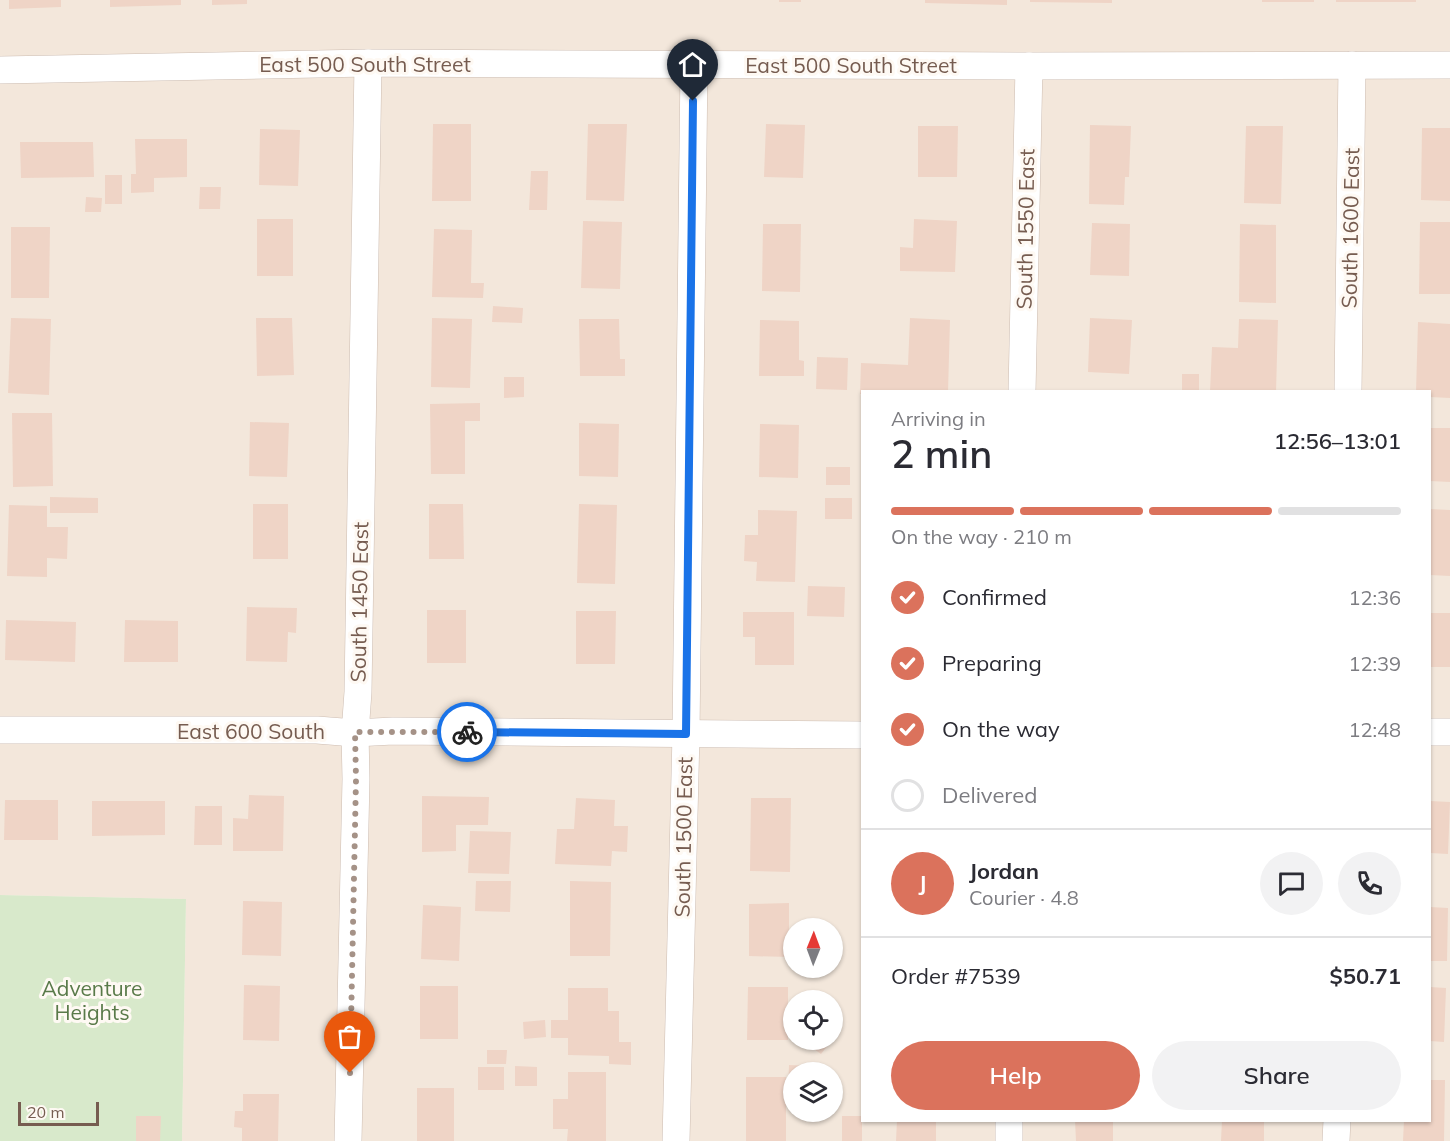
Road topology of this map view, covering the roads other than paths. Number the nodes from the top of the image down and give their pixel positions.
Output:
1 (368, 63) junction
2 (1450, 64) edge
3 (694, 65) junction
4 (1352, 65) junction
5 (1029, 66) junction
6 (0, 70) edge
7 (1022, 390) edge
8 (1348, 390) edge
9 (0, 730) edge
10 (355, 732) junction
11 (1431, 732) edge
12 (1450, 732) edge
13 (686, 734) junction
14 (861, 735) edge
15 (1009, 1122) edge
16 (1337, 1122) edge
17 (348, 1141) edge
18 (676, 1141) edge
19 (1009, 1141) edge
20 (1336, 1141) edge

1 - 3 street, East 500 South Street
1 - 6 street, East 500 South Street
1 - 10 street, South 1450 East
2 - 4 street, East 500 South Street
3 - 5 street, East 500 South Street
3 - 13 street, South 1500 East
4 - 5 street, East 500 South Street
4 - 8 street, South 1600 East
5 - 7 street, South 1550 East
9 - 10 street, East 600 South
10 - 13 street, East 600 South
10 - 17 street, South 1450 East
11 - 12 street
13 - 14 street, East 600 South
13 - 18 street, South 1500 East
15 - 19 street
16 - 20 street

